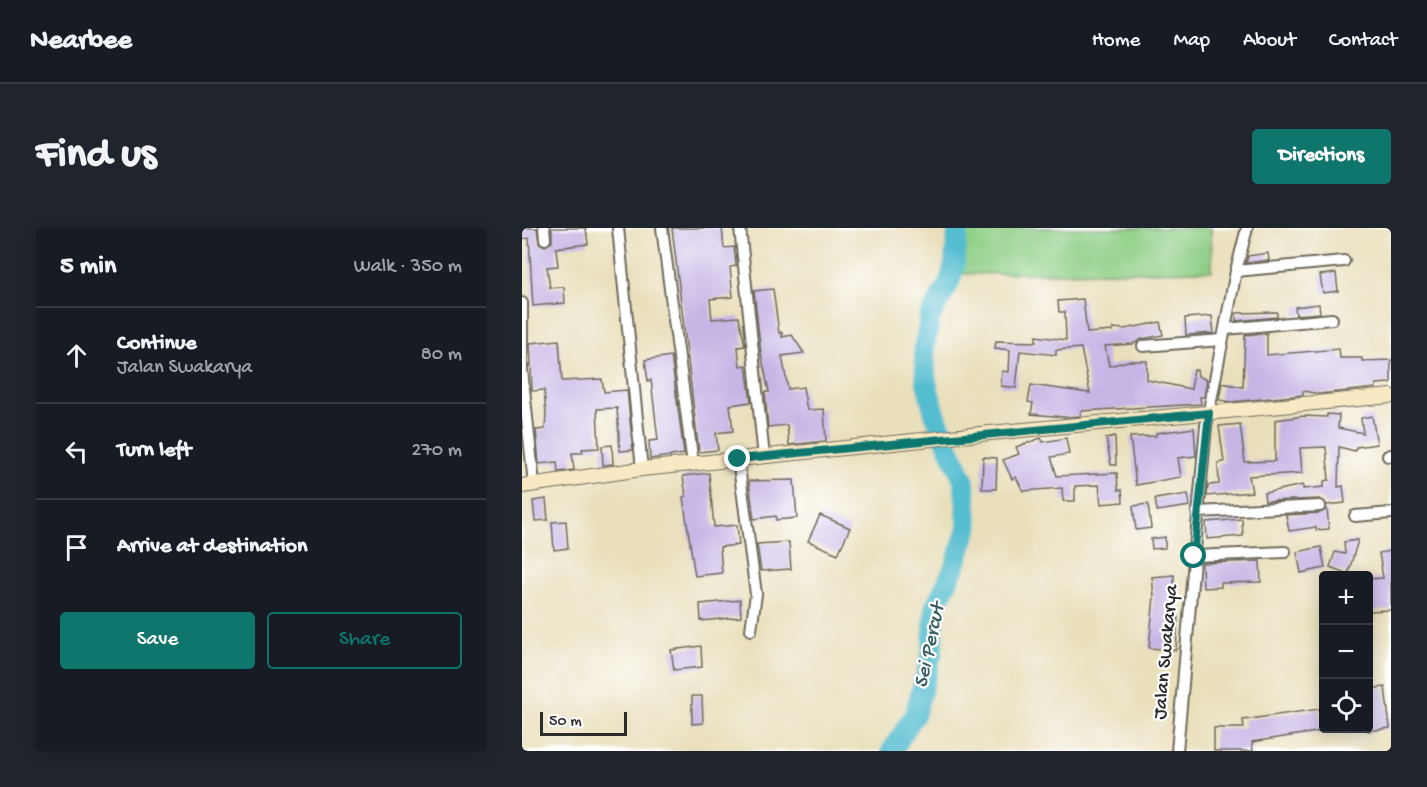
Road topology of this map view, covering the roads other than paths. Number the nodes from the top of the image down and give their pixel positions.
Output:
1 (618, 228) edge
2 (662, 228) edge
3 (741, 228) edge
4 (1247, 228) edge
5 (1344, 261) dead end
6 (1236, 271) junction
7 (522, 303) edge
8 (1332, 319) dead end
9 (1225, 335) junction
10 (1143, 346) dead end
11 (522, 370) edge
12 (1391, 396) edge
13 (1209, 413) junction
14 (764, 457) junction
15 (738, 459) junction
16 (693, 464) junction
17 (642, 469) junction
18 (528, 485) edge
19 (1320, 506) dead end
20 (1197, 512) junction
21 (1391, 513) edge
22 (1355, 516) dead end
23 (1285, 552) dead end
24 (1194, 556) junction
25 (751, 630) dead end
26 (1177, 751) edge

1 - 17 street
2 - 16 street
3 - 14 street
4 - 6 street, Jalan Swakarya
5 - 6 street
6 - 9 street, Jalan Swakarya
7 - 11 street
8 - 9 street
9 - 10 street
9 - 13 street, Jalan Swakarya
11 - 18 street
12 - 13 street
13 - 14 street
13 - 20 street, Jalan Swakarya
14 - 15 street
15 - 16 street
15 - 25 street
16 - 17 street
17 - 18 street
19 - 20 street
20 - 24 street, Jalan Swakarya
21 - 22 street
23 - 24 street
24 - 26 street, Jalan Swakarya

